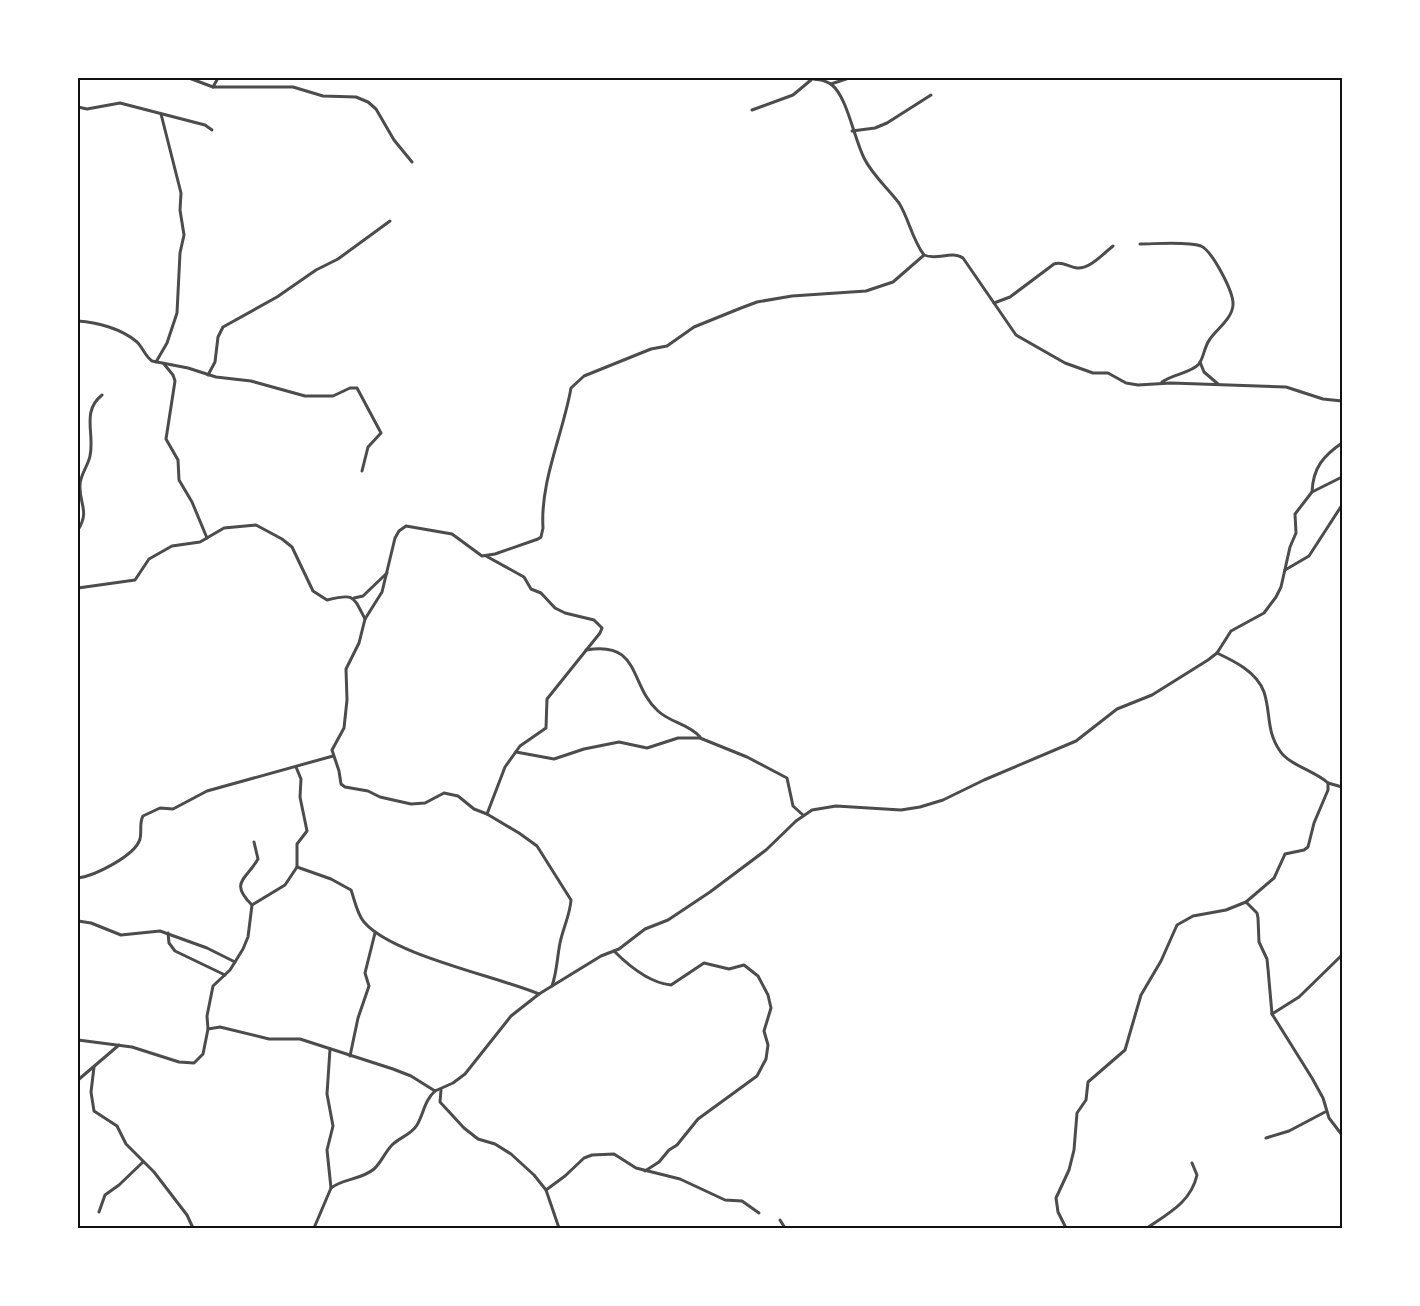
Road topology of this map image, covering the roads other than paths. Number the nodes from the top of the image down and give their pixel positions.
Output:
1 (188, 78) edge
2 (218, 78) edge
3 (798, 78) edge
4 (849, 78) edge
5 (811, 79) junction
6 (830, 84) junction
7 (213, 87) junction
8 (931, 95) dead end
9 (78, 107) edge
10 (752, 110) dead end
11 (161, 114) junction
12 (212, 130) dead end
13 (852, 131) junction
14 (412, 162) dead end
15 (390, 221) dead end
16 (1140, 244) dead end
17 (1113, 246) dead end
18 (924, 255) junction
19 (994, 303) junction
20 (78, 321) edge
21 (156, 362) junction
22 (1200, 362) junction
23 (163, 364) junction
24 (208, 375) junction
25 (1162, 383) junction
26 (1219, 385) junction
27 (102, 395) dead end
28 (1342, 401) edge
29 (1342, 444) edge
30 (362, 471) dead end
31 (1342, 477) edge
32 (1312, 492) junction
33 (1342, 505) edge
34 (78, 530) edge
35 (207, 538) junction
36 (486, 556) junction
37 (1285, 571) junction
38 (387, 573) junction
39 (78, 588) edge
40 (353, 599) junction
41 (365, 619) junction
42 (585, 650) junction
43 (1217, 653) junction
44 (700, 738) junction
45 (516, 752) junction
46 (333, 756) junction
47 (296, 767) junction
48 (1328, 783) junction
49 (1342, 787) edge
50 (487, 814) junction
51 (803, 815) junction
52 (254, 842) dead end
53 (297, 867) junction
54 (78, 878) edge
55 (1246, 902) junction
56 (252, 905) junction
57 (78, 921) edge
58 (375, 932) junction
59 (168, 933) junction
60 (614, 951) junction
61 (1342, 955) edge
62 (235, 962) junction
63 (225, 975) junction
64 (551, 987) junction
65 (538, 994) junction
66 (1272, 1014) junction
67 (208, 1029) junction
68 (78, 1040) edge
69 (120, 1045) junction
70 (330, 1049) junction
71 (350, 1056) junction
72 (94, 1067) junction
73 (78, 1080) edge
74 (441, 1090) junction
75 (435, 1091) junction
76 (1326, 1112) junction
77 (1342, 1135) edge
78 (1266, 1138) dead end
79 (143, 1162) junction
80 (1192, 1163) dead end
81 (645, 1171) junction
82 (331, 1188) junction
83 (546, 1190) junction
84 (100, 1212) dead end
85 (759, 1214) dead end
86 (780, 1220) dead end
87 (193, 1228) edge
88 (314, 1228) edge
89 (559, 1228) edge
90 (785, 1228) edge
91 (1066, 1228) edge
92 (1147, 1228) edge

1 - 7 street
2 - 7 street
3 - 5 street
4 - 6 street
5 - 6 street
5 - 10 street
6 - 13 street
7 - 14 street
8 - 13 street
9 - 11 street
11 - 12 street
11 - 21 street
13 - 18 street
15 - 24 street
16 - 22 street
17 - 19 street
18 - 19 street
18 - 36 street
19 - 25 street
20 - 21 street
21 - 23 street
22 - 25 street
22 - 26 street
23 - 24 street
23 - 35 street
24 - 30 street
25 - 26 street
26 - 28 street
27 - 34 street
29 - 32 street
31 - 32 street
32 - 37 street
33 - 37 street
35 - 39 street
35 - 40 street
36 - 38 street
36 - 42 street
37 - 43 street
38 - 40 street
38 - 41 street
40 - 41 street
41 - 46 street
42 - 44 street
42 - 45 street
43 - 48 street
43 - 51 street
44 - 45 street
44 - 51 street
45 - 50 street
46 - 47 street
46 - 50 street
47 - 53 street
47 - 54 street
48 - 49 street
48 - 55 street
50 - 64 street
51 - 60 street
52 - 56 street
53 - 56 street
53 - 58 street
55 - 66 street
55 - 91 street
56 - 62 street
57 - 59 street
58 - 65 street
58 - 71 street
59 - 62 street
59 - 63 street
60 - 64 street
60 - 81 street
61 - 66 street
62 - 63 street
63 - 67 street
64 - 65 street
65 - 74 street
66 - 76 street
67 - 69 street
67 - 70 street
68 - 69 street
69 - 72 street
70 - 71 street
70 - 82 street
71 - 75 street
72 - 73 street
72 - 79 street
74 - 75 street
74 - 83 street
75 - 82 street
76 - 77 street
76 - 78 street
79 - 84 street
79 - 87 street
80 - 92 street
81 - 83 street
81 - 85 street
82 - 88 street
83 - 89 street
86 - 90 street

